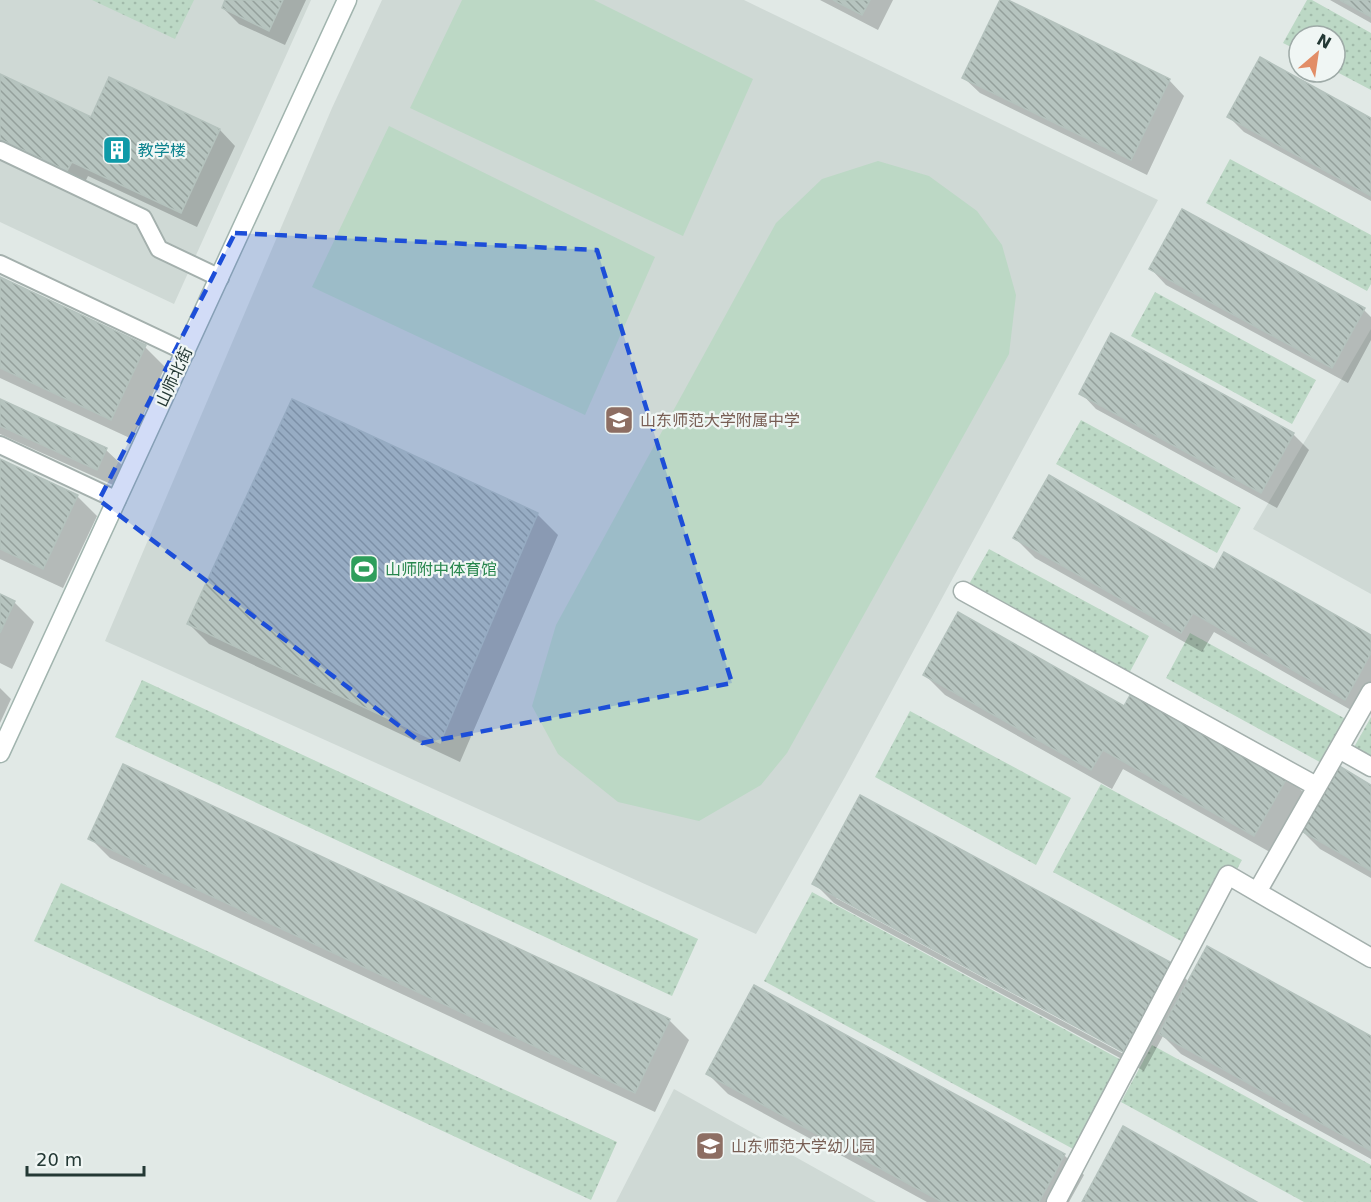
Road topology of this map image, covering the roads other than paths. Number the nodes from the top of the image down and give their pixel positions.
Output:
1 (347, 0) edge
2 (0, 150) edge
3 (0, 264) edge
4 (220, 278) junction
5 (186, 352) junction
6 (0, 445) edge
7 (117, 500) junction
8 (963, 591) dead end
9 (1371, 692) edge
10 (1339, 749) junction
11 (0, 753) edge
12 (1371, 767) edge
13 (1316, 786) junction
14 (1257, 892) junction
15 (1371, 958) edge
16 (1056, 1202) edge

1 - 4 street, 山师北街
2 - 4 lane
3 - 5 lane
4 - 5 street, 山师北街
5 - 7 street, 山师北街
6 - 7 lane
7 - 11 street, 山师北街
8 - 13 street
9 - 10 street
10 - 12 street
10 - 13 street
13 - 14 street
14 - 15 street
14 - 16 street

